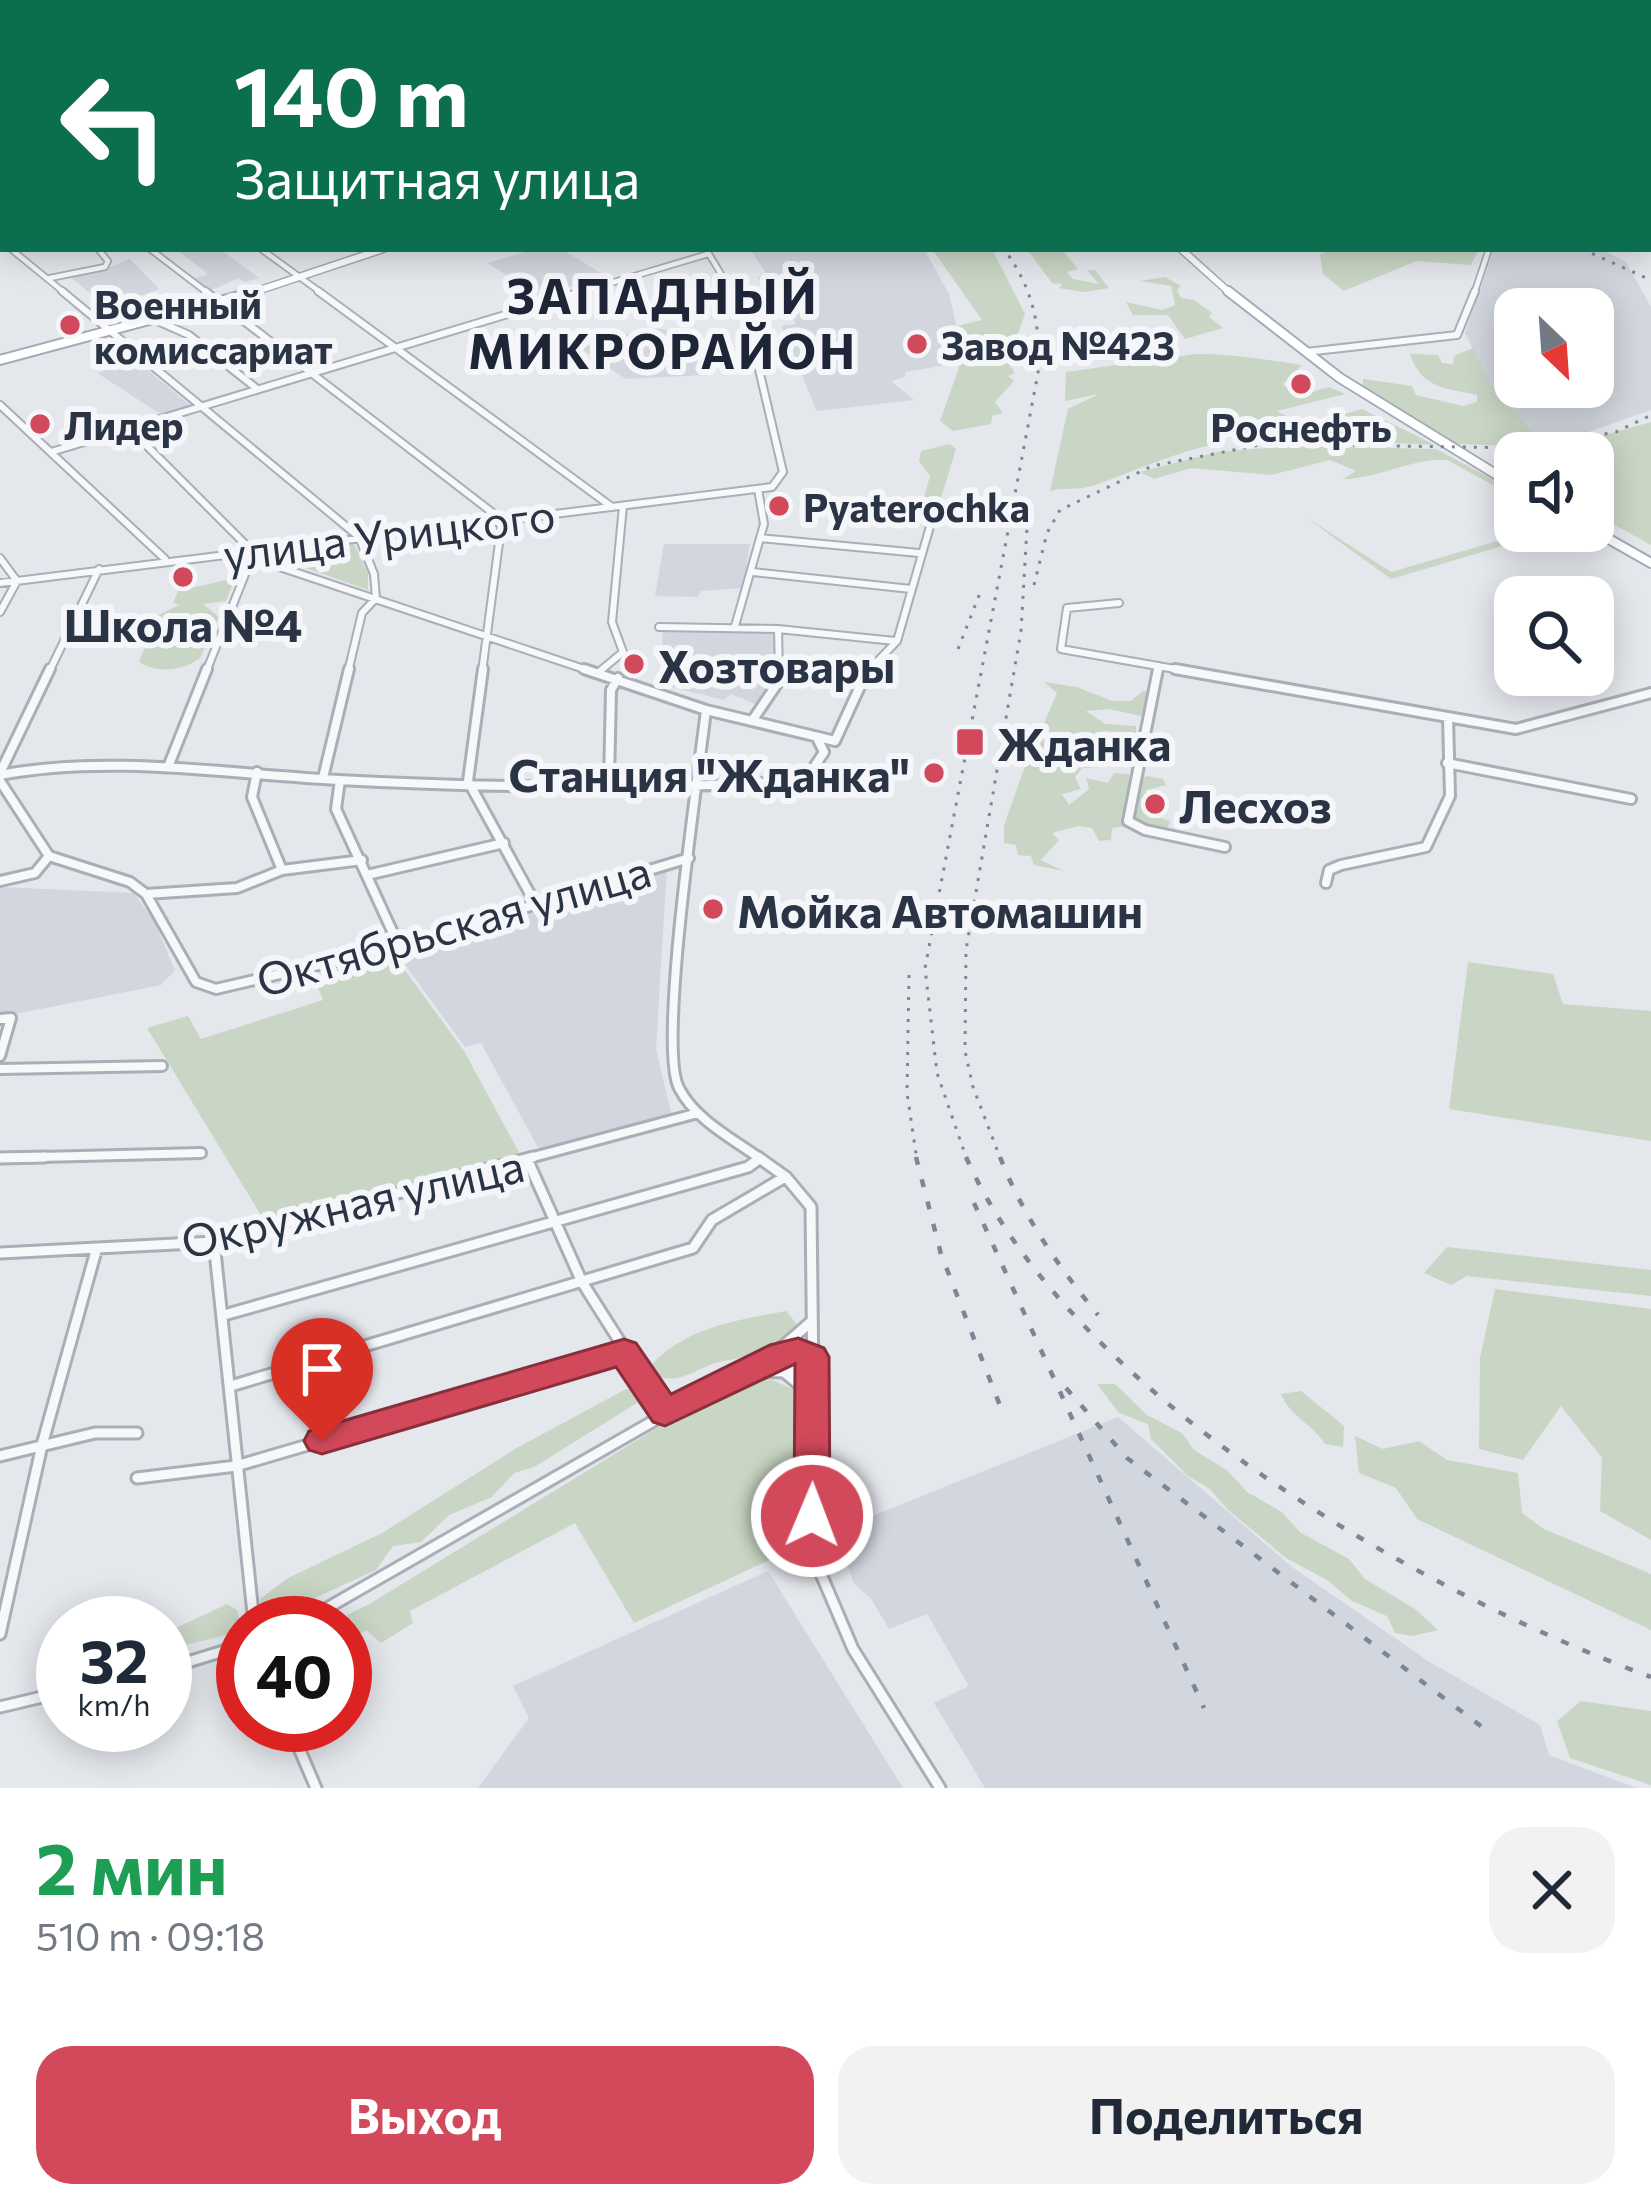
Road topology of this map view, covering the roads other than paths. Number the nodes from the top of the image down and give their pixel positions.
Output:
1 (15, 252) edge
2 (100, 252) edge
3 (154, 252) edge
4 (266, 252) edge
5 (373, 252) edge
6 (704, 252) edge
7 (708, 252) edge
8 (1185, 252) edge
9 (1488, 252) edge
10 (49, 278) junction
11 (300, 278) junction
12 (216, 303) junction
13 (153, 319) junction
14 (110, 331) junction
15 (398, 348) junction
16 (1302, 352) junction
17 (0, 360) edge
18 (308, 373) junction
19 (257, 389) junction
20 (0, 405) edge
21 (198, 407) junction
22 (129, 428) junction
23 (51, 452) junction
24 (1494, 473) edge
25 (758, 489) junction
26 (623, 506) junction
27 (612, 507) junction
28 (935, 509) dead end
29 (502, 520) junction
30 (359, 537) junction
31 (760, 538) junction
32 (1614, 542) edge
33 (273, 547) junction
34 (252, 553) junction
35 (920, 554) junction
36 (0, 558) edge
37 (165, 560) junction
38 (267, 562) junction
39 (1651, 563) edge
40 (99, 569) junction
41 (753, 572) junction
42 (17, 581) junction
43 (0, 583) edge
44 (911, 589) junction
45 (376, 598) junction
46 (1119, 604) dead end
47 (0, 612) edge
48 (659, 626) dead end
49 (735, 626) junction
50 (778, 629) junction
51 (488, 635) junction
52 (897, 641) junction
53 (1160, 667) junction
54 (598, 672) junction
55 (618, 678) junction
56 (1651, 693) edge
57 (706, 710) junction
58 (1448, 717) junction
59 (754, 718) junction
60 (817, 739) junction
61 (1447, 764) junction
62 (168, 768) junction
63 (257, 772) junction
64 (0, 776) edge
65 (323, 778) junction
66 (340, 780) junction
67 (468, 781) junction
68 (609, 783) junction
69 (699, 787) junction
70 (1631, 799) dead end
71 (503, 843) junction
72 (1226, 847) dead end
73 (49, 856) junction
74 (689, 858) junction
75 (362, 860) junction
76 (282, 870) junction
77 (367, 875) junction
78 (0, 881) edge
79 (1327, 884) dead end
80 (146, 894) junction
81 (535, 903) junction
82 (399, 946) junction
83 (6, 1018) edge
84 (0, 1056) edge
85 (162, 1066) dead end
86 (0, 1069) edge
87 (698, 1113) junction
88 (201, 1153) dead end
89 (0, 1158) edge
90 (758, 1159) junction
91 (528, 1161) junction
92 (786, 1177) junction
93 (552, 1219) junction
94 (214, 1243) junction
95 (96, 1251) junction
96 (0, 1253) edge
97 (582, 1282) junction
98 (224, 1315) junction
99 (812, 1322) junction
100 (624, 1352) junction
101 (812, 1361) junction
102 (748, 1371) junction
103 (784, 1372) junction
104 (234, 1385) junction
105 (814, 1397) junction
106 (665, 1413) junction
107 (137, 1432) dead end
108 (42, 1444) junction
109 (0, 1456) edge
110 (236, 1466) junction
111 (136, 1478) dead end
112 (251, 1596) edge
113 (348, 1596) edge
114 (0, 1634) edge
115 (36, 1698) edge
116 (0, 1707) edge
117 (301, 1752) edge
118 (316, 1788) edge
119 (940, 1788) edge

1 - 10 street
2 - 10 street
3 - 12 street
4 - 11 street
5 - 11 main road
6 - 15 street
7 - 25 street, улица Урицкого
8 - 16 main road
9 - 16 street
10 - 14 street
11 - 12 main road
11 - 15 street
12 - 13 main road
12 - 18 street
13 - 14 main road
13 - 19 street
14 - 17 main road
14 - 21 street
15 - 18 street
15 - 27 street
16 - 24 main road
18 - 19 street
18 - 29 street
19 - 21 street
20 - 23 street
21 - 22 street
21 - 30 street
22 - 23 street
22 - 34 street
23 - 37 street
25 - 26 street, улица Урицкого
25 - 31 street
26 - 27 street, улица Урицкого
26 - 54 street
27 - 29 street, улица Урицкого
28 - 35 street
29 - 30 street, улица Урицкого
29 - 51 street
30 - 33 street, улица Урицкого
30 - 45 street
31 - 35 street
31 - 41 street
32 - 39 main road
33 - 34 street, улица Урицкого
33 - 38 street
34 - 37 street, улица Урицкого
34 - 38 street
34 - 62 street
35 - 44 street
36 - 42 street
37 - 40 street, улица Урицкого
38 - 45 street
40 - 42 street, улица Урицкого
40 - 64 street
41 - 44 street
41 - 49 street
42 - 43 street, улица Урицкого
42 - 47 street
44 - 52 street
45 - 51 street
45 - 65 street
46 - 53 street
48 - 49 street
49 - 50 street
50 - 52 street
50 - 59 street
51 - 54 street
51 - 67 street
52 - 60 street
53 - 58 street
53 - 72 street
54 - 55 street
55 - 57 street
55 - 68 street
56 - 58 street
57 - 59 street
57 - 69 street
58 - 61 street
59 - 60 street
60 - 69 street
61 - 70 street
61 - 79 street
62 - 63 street
62 - 64 street
63 - 65 street
63 - 76 street
64 - 73 street
65 - 66 street
66 - 67 street
66 - 75 street
67 - 68 street
67 - 71 street
68 - 69 street
69 - 74 street
71 - 77 street
71 - 81 street
73 - 78 street
73 - 80 street
74 - 81 street, Октябрьская улица
74 - 87 street
75 - 76 street
75 - 77 street
76 - 80 street
77 - 82 street
80 - 82 street, Октябрьская улица
81 - 82 street, Октябрьская улица
83 - 84 street
85 - 86 street
87 - 90 street
87 - 91 street, Окружная улица
88 - 89 street
90 - 92 street
90 - 93 street
91 - 93 street
91 - 94 street, Окружная улица
92 - 97 street
92 - 99 street
93 - 97 street
93 - 98 street
94 - 95 street, Окружная улица
94 - 98 street
95 - 96 street, Окружная улица
95 - 108 street
97 - 100 street
97 - 104 street
98 - 104 street
99 - 101 street
99 - 102 street
100 - 106 street
100 - 110 street
101 - 102 street
101 - 103 street
101 - 105 street
102 - 103 street
102 - 106 street
103 - 105 street
104 - 110 street
105 - 119 street
106 - 113 street
107 - 108 street
108 - 109 street
108 - 114 street
110 - 111 street
110 - 112 street
115 - 116 street
117 - 118 street

